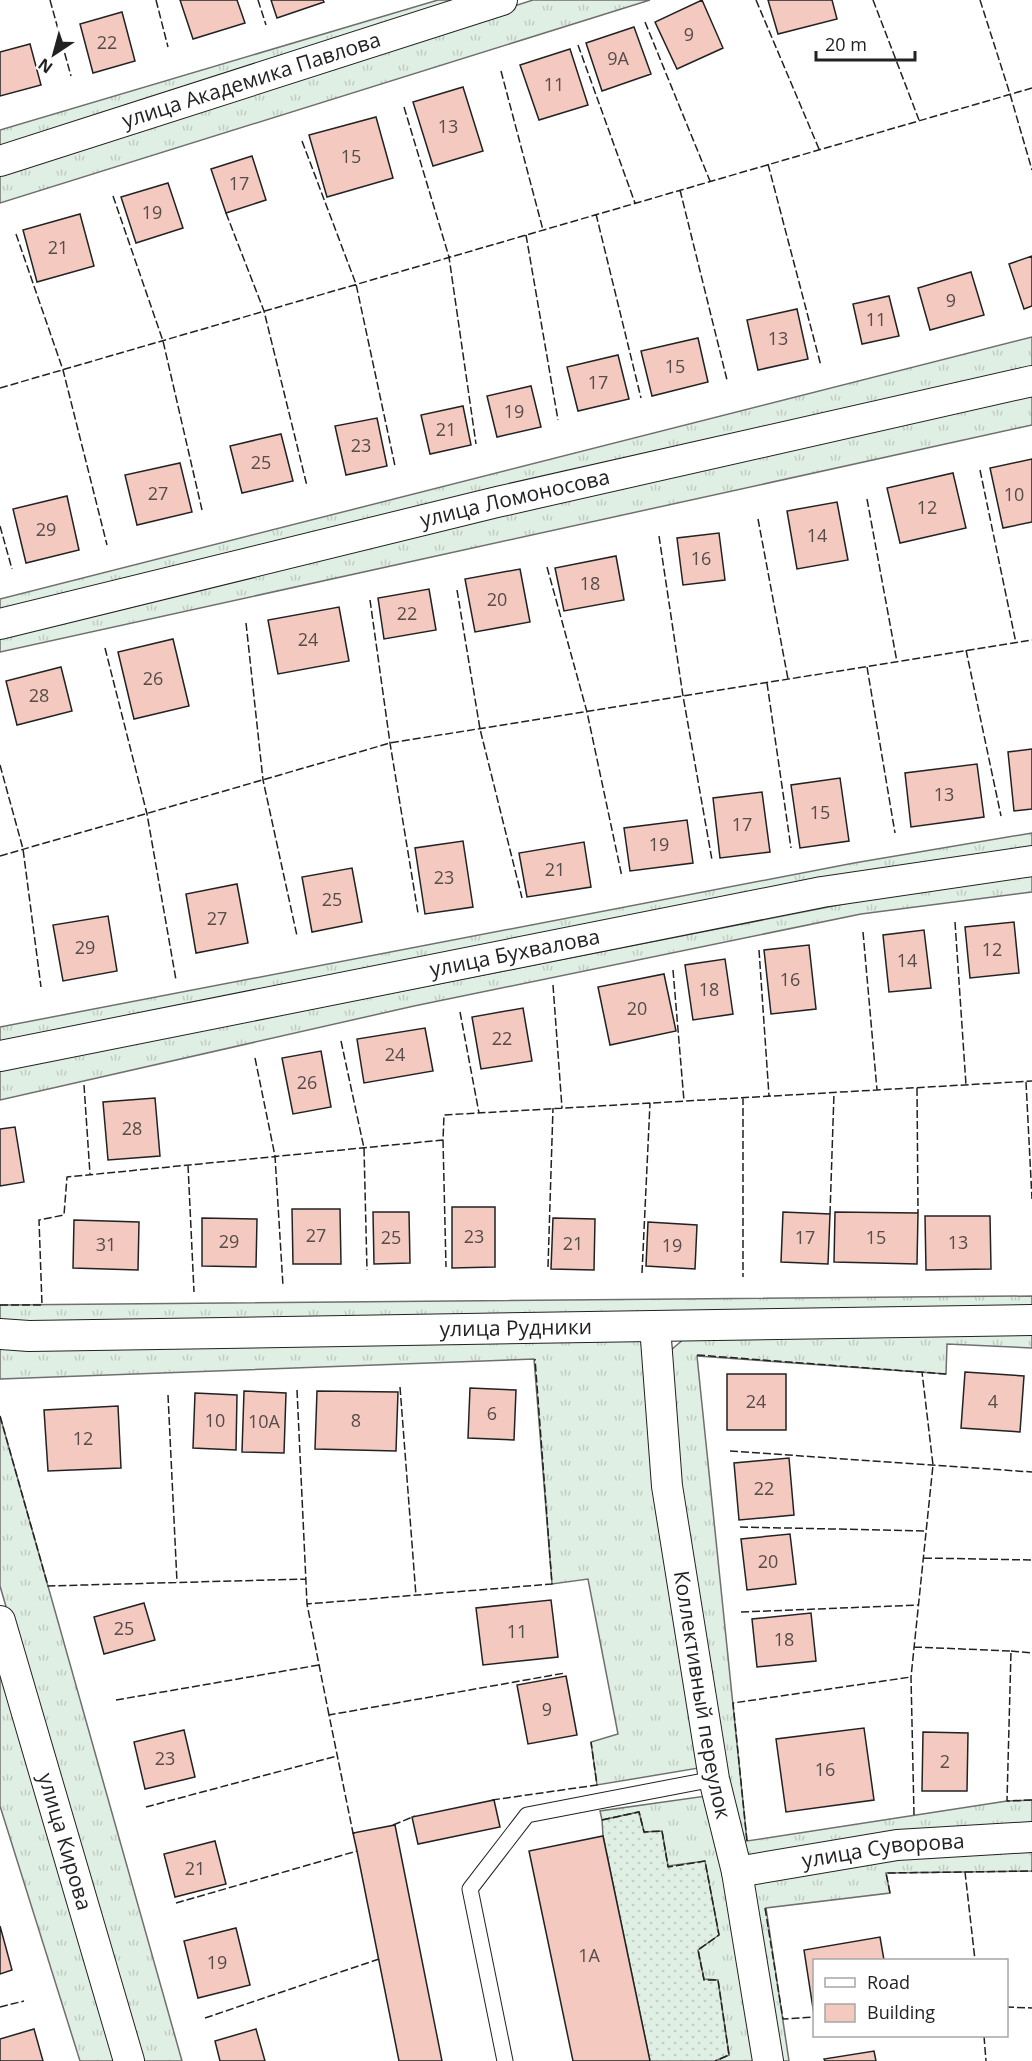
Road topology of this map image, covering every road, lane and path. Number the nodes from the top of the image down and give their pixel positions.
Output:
1 (502, 0) edge
2 (0, 161) edge
3 (1032, 381) edge
4 (0, 624) edge
5 (1032, 861) edge
6 (0, 1056) edge
7 (1032, 1320) edge
8 (655, 1326) junction
9 (0, 1335) edge
10 (0, 1621) edge
11 (714, 1779) junction
12 (1032, 1837) edge
13 (737, 1872) junction
14 (129, 2061) edge
15 (505, 2061) edge
16 (768, 2061) edge

1 - 2 street, улица Академика Павлова
3 - 4 street, улица Ломоносова
5 - 6 street, улица Бухвалова
7 - 8 street, улица Рудники
8 - 9 street, улица Рудники
8 - 11 street, Коллективный переулок
10 - 14 street, улица Кирова
11 - 13 street, Коллективный переулок
11 - 15 lane
12 - 13 street, улица Суворова
13 - 16 street, Коллективный переулок

